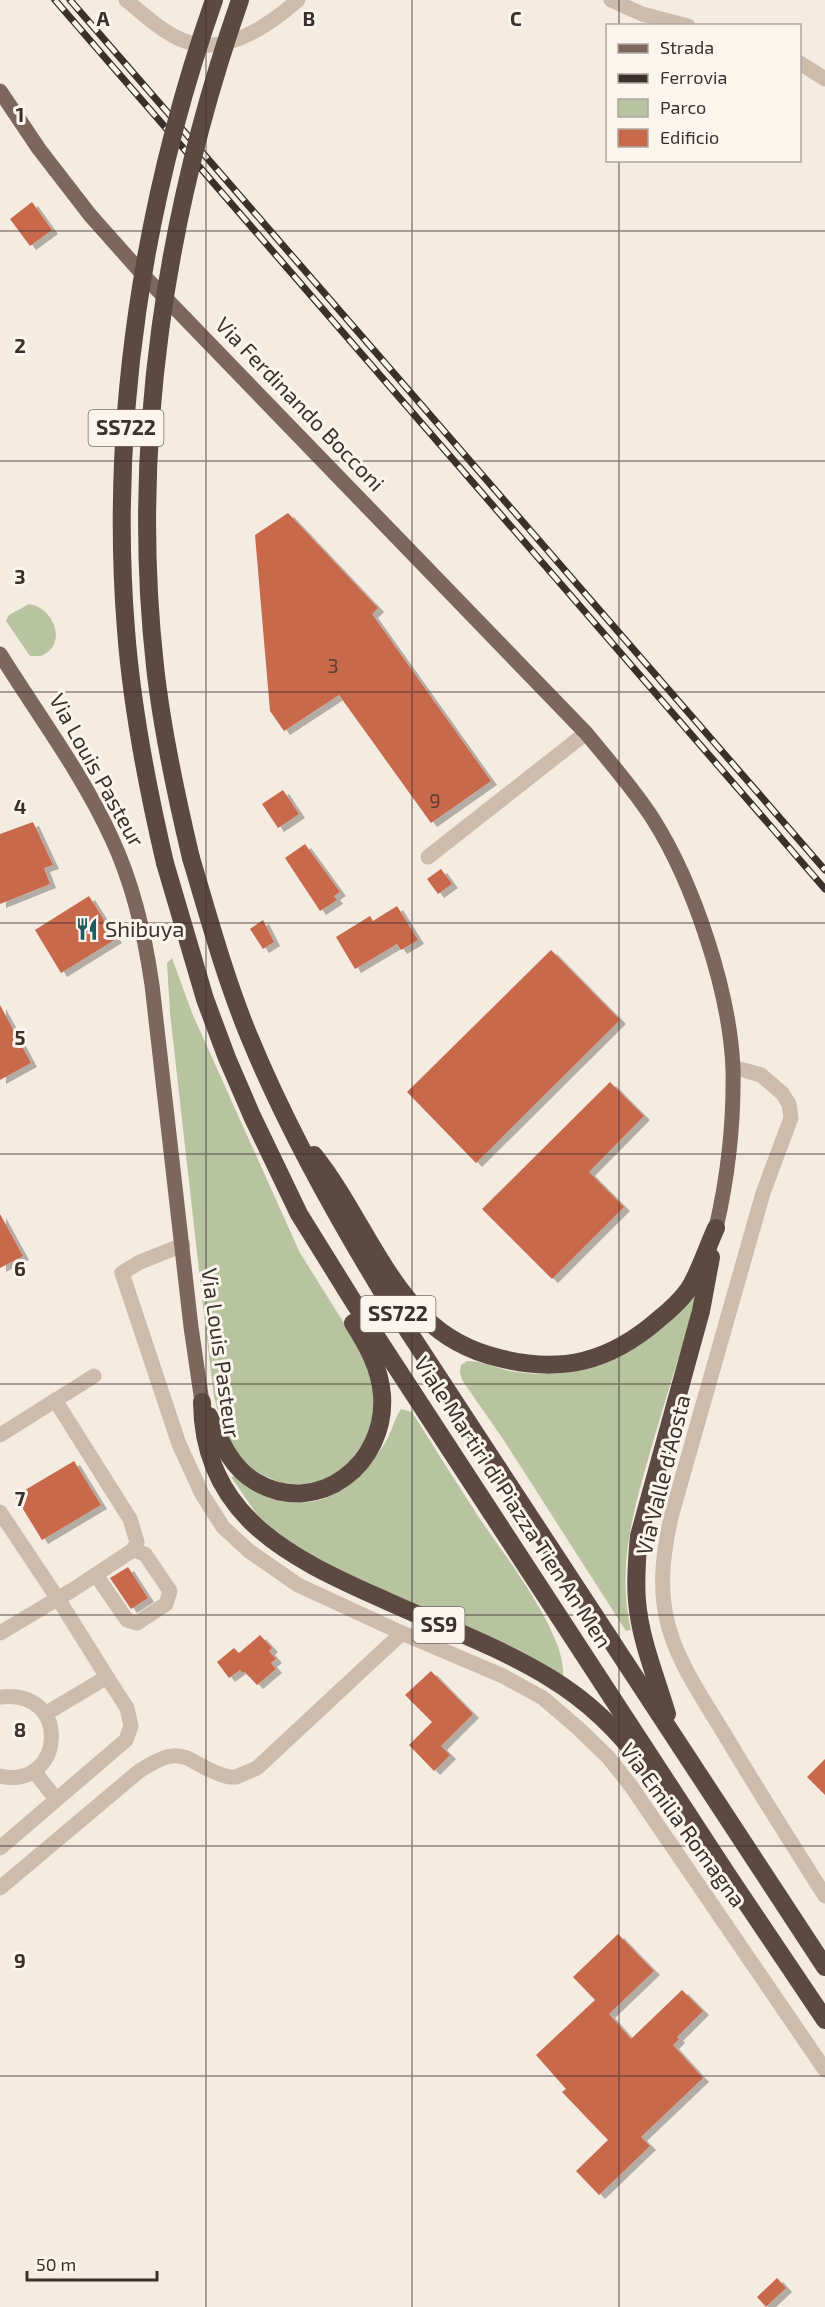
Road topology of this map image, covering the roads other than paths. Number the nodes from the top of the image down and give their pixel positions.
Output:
1 (126, 0) edge
2 (214, 0) edge
3 (240, 0) edge
4 (298, 0) edge
5 (611, 0) edge
6 (680, 24) edge
7 (801, 64) edge
8 (825, 79) edge
9 (0, 91) edge
10 (0, 654) edge
11 (586, 733) junction
12 (428, 857) dead end
13 (733, 1067) junction
14 (288, 1121) junction
15 (298, 1215) junction
16 (716, 1228) junction
17 (183, 1245) junction
18 (94, 1376) dead end
19 (55, 1400) junction
20 (202, 1402) junction
21 (0, 1435) edge
22 (0, 1512) edge
23 (133, 1550) junction
24 (96, 1575) junction
25 (58, 1599) junction
26 (0, 1633) edge
27 (402, 1633) junction
28 (106, 1677) junction
29 (0, 1697) edge
30 (45, 1714) junction
31 (674, 1735) junction
32 (34, 1771) junction
33 (0, 1776) edge
34 (56, 1799) junction
35 (705, 1839) junction
36 (0, 1848) edge
37 (0, 1888) edge
38 (825, 1896) edge
39 (825, 1967) edge
40 (825, 2020) edge
41 (825, 2070) edge

1 - 4 street
2 - 15 highway, Viale Martiri di Piazza Tien An Men / SS722, bridge
3 - 14 highway, Viale Martiri di Piazza Tien An Men / SS722, bridge
5 - 6 street
7 - 8 street
9 - 11 main road, Via Ferdinando Bocconi
10 - 17 main road, Via Louis Pasteur
11 - 12 street
11 - 13 main road, Via Ferdinando Bocconi
13 - 16 main road, Via Ferdinando Bocconi
13 - 38 street, Via Valle d'Aosta
14 - 16 highway
14 - 31 highway, Viale Martiri di Piazza Tien An Men / SS722
15 - 20 highway, SS722
15 - 35 highway, Viale Martiri di Piazza Tien An Men / SS722
16 - 31 highway
17 - 20 main road, Via Louis Pasteur
17 - 27 street, Via Emilia Romagna
18 - 19 street
19 - 21 street
19 - 23 street
20 - 35 highway, Via Louis Pasteur / SS9
22 - 25 street
23 - 24 street
23 - 24 street
24 - 25 street
25 - 26 street
25 - 28 street
27 - 37 street
27 - 41 street, Via Emilia Romagna
28 - 30 street
28 - 34 street
29 - 30 street
30 - 32 street
31 - 39 highway, Viale Martiri di Piazza Tien An Men
32 - 33 street
32 - 34 street
34 - 36 street
35 - 40 highway, SS9

